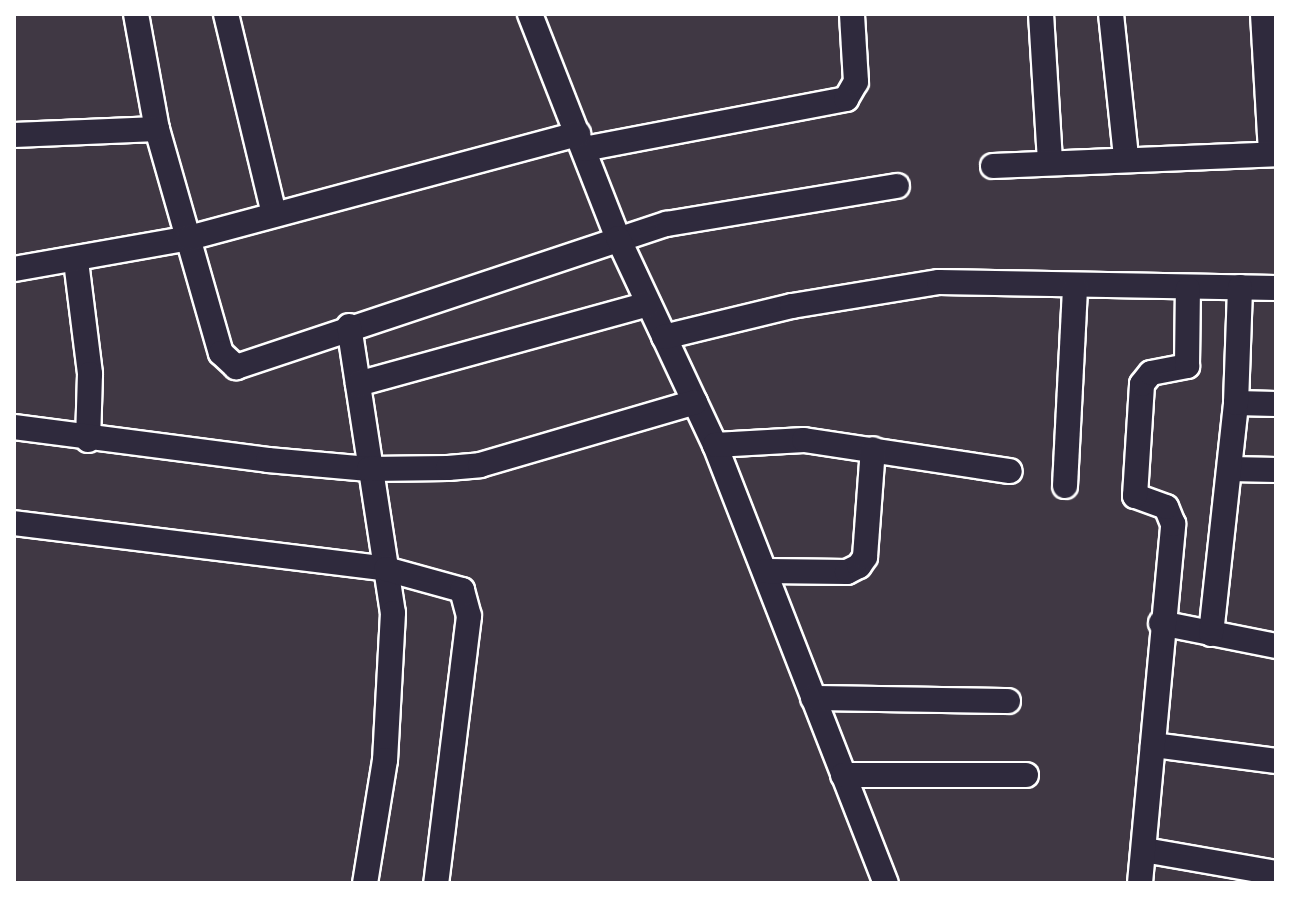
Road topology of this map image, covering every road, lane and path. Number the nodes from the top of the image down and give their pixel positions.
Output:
1 (136, 14) edge
2 (226, 14) edge
3 (530, 14) edge
4 (852, 14) edge
5 (1041, 14) edge
6 (1111, 14) edge
7 (1263, 14) edge
8 (157, 129) junction
9 (14, 135) edge
10 (581, 142) junction
11 (1274, 154) edge
12 (1126, 157) junction
13 (1050, 161) junction
14 (993, 166) dead end
15 (897, 186) dead end
16 (274, 214) junction
17 (189, 238) junction
18 (618, 238) junction
19 (76, 261) junction
20 (14, 269) edge
21 (1240, 287) junction
22 (1075, 288) junction
23 (1276, 288) edge
24 (1188, 289) junction
25 (648, 304) junction
26 (349, 326) junction
27 (664, 337) junction
28 (358, 384) junction
29 (695, 402) junction
30 (1236, 403) junction
31 (1276, 404) edge
32 (14, 427) edge
33 (88, 440) junction
34 (715, 445) junction
35 (873, 449) junction
36 (369, 469) junction
37 (1231, 469) junction
38 (1276, 470) edge
39 (1010, 471) dead end
40 (1065, 486) dead end
41 (14, 523) edge
42 (386, 569) junction
43 (766, 571) junction
44 (1161, 623) junction
45 (1211, 634) junction
46 (1276, 646) edge
47 (813, 698) junction
48 (1008, 701) dead end
49 (1153, 745) junction
50 (1276, 761) edge
51 (843, 775) junction
52 (1026, 775) dead end
53 (1144, 850) junction
54 (1276, 873) edge
55 (371, 882) edge
56 (436, 883) edge
57 (886, 883) edge
58 (1140, 883) edge

1 - 8 street
2 - 16 street
3 - 10 street
4 - 10 street
5 - 13 street
6 - 12 street
7 - 11 street
8 - 9 street
8 - 17 street
10 - 16 street
10 - 18 street
11 - 12 street
12 - 13 street
13 - 14 street
15 - 18 street
16 - 17 street
17 - 19 street
17 - 26 street
18 - 25 street
18 - 26 street
19 - 20 street
19 - 33 street
21 - 23 street
21 - 24 street
21 - 30 street
22 - 24 street
22 - 27 street
22 - 40 street
24 - 44 street
25 - 27 street
25 - 28 street
26 - 28 street
27 - 29 street
28 - 36 street
29 - 34 street
29 - 36 street
30 - 31 street
30 - 37 street
32 - 33 street
33 - 36 street
34 - 35 street
34 - 43 street
35 - 39 street
35 - 43 street
36 - 42 street
37 - 38 street
37 - 45 street
41 - 42 street
42 - 55 street
42 - 56 street
43 - 47 street
44 - 45 street
44 - 49 street
45 - 46 street
47 - 48 street
47 - 51 street
49 - 50 street
49 - 53 street
51 - 52 street
51 - 57 street
53 - 54 street
53 - 58 street

